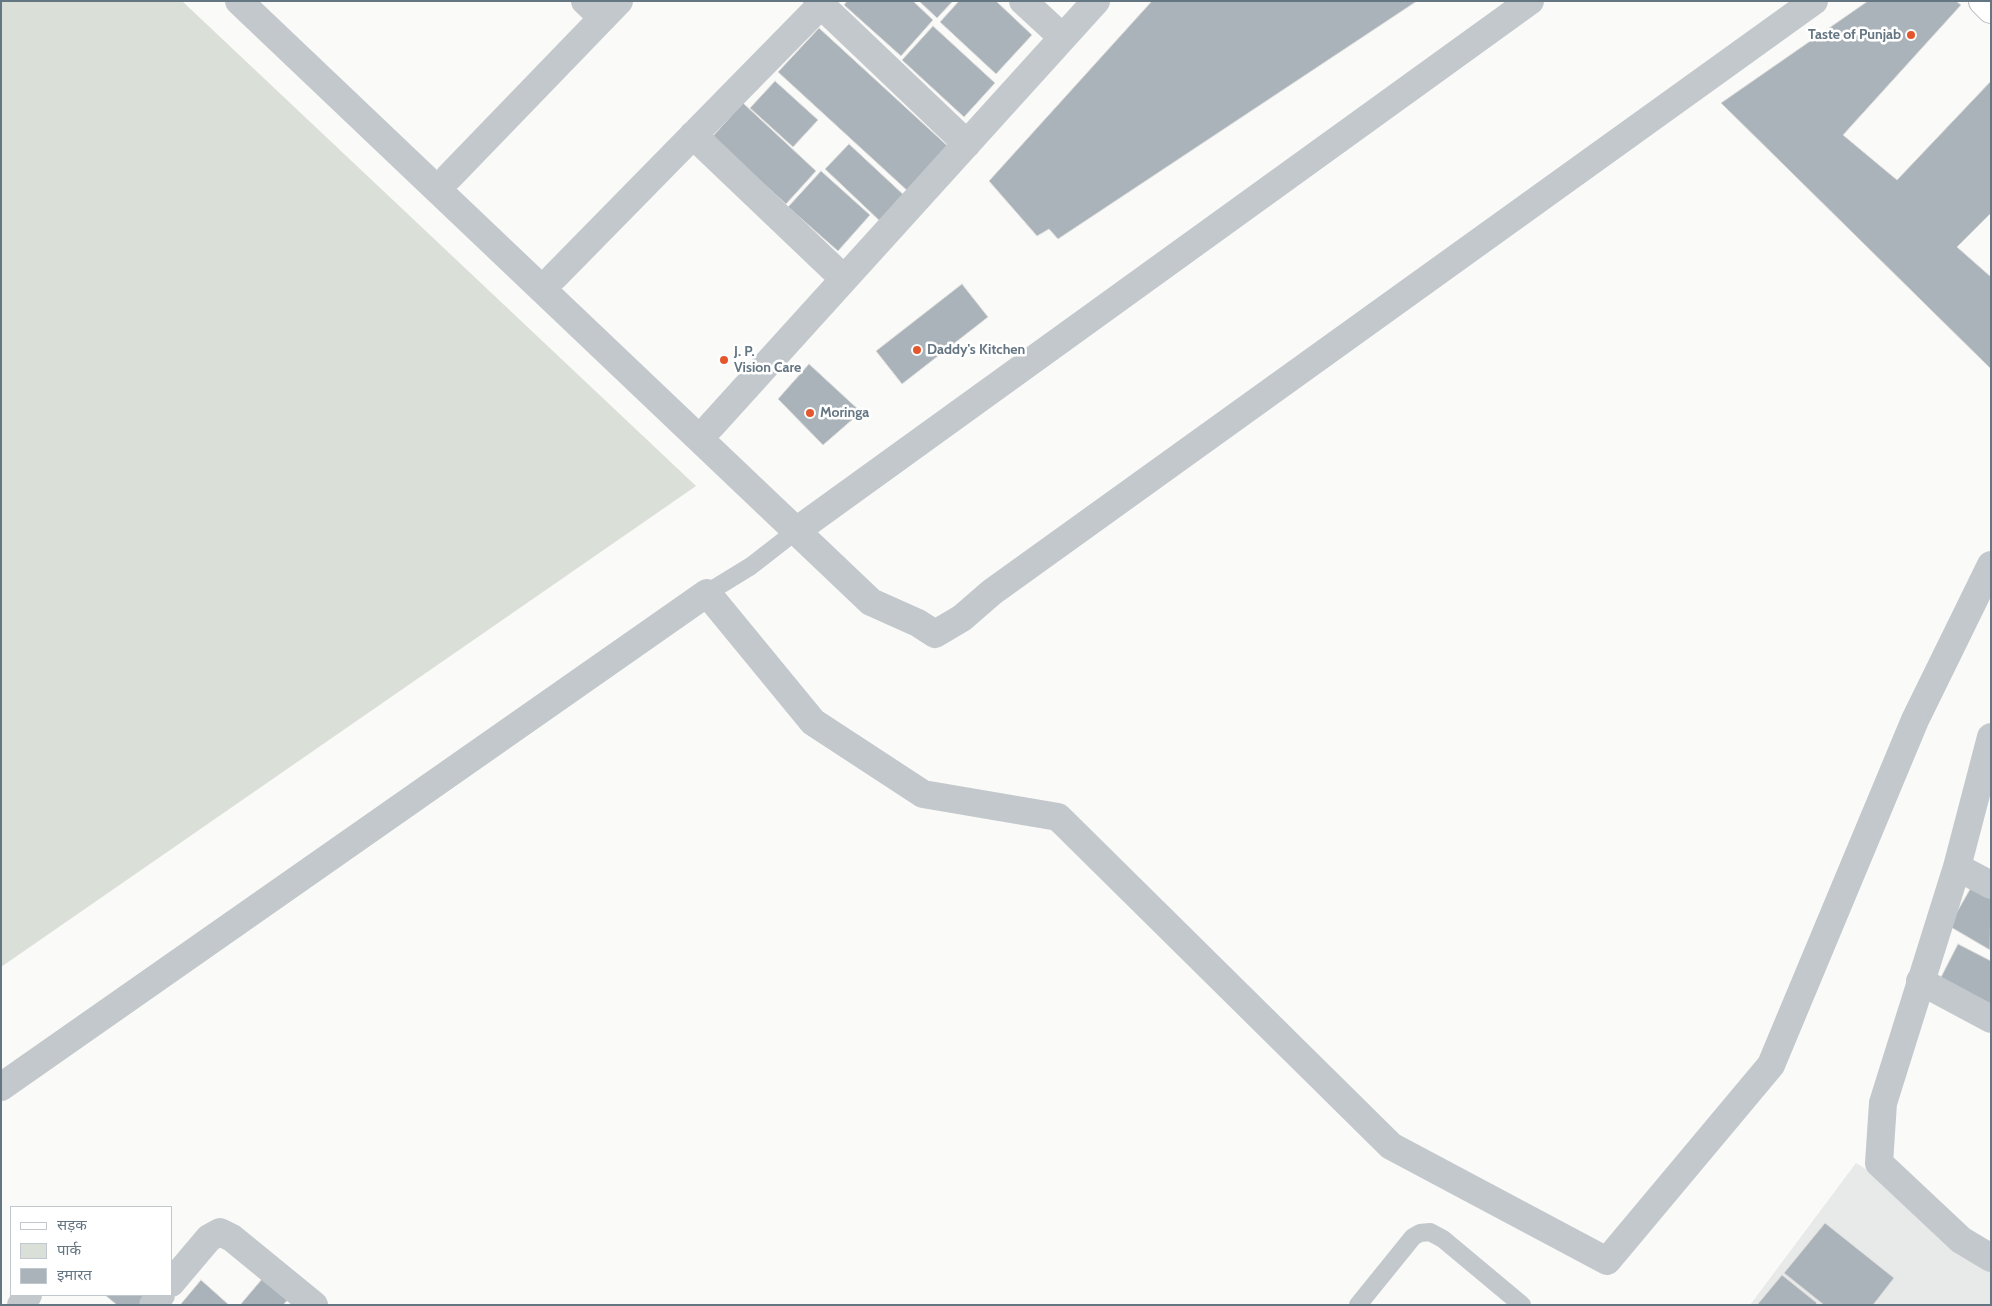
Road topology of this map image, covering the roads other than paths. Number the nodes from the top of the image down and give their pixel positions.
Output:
1 (239, 1) edge
2 (264, 1) edge
3 (1023, 1) edge
4 (1096, 1) edge
5 (1530, 1) edge
6 (1814, 1) edge
7 (1983, 1) edge
8 (819, 3) edge
9 (602, 7) edge
10 (1991, 9) edge
11 (1062, 38) junction
12 (693, 135) junction
13 (967, 144) junction
14 (449, 177) junction
15 (554, 277) junction
16 (844, 279) junction
17 (711, 426) junction
18 (803, 525) junction
19 (1991, 565) edge
20 (708, 593) junction
21 (1991, 737) edge
22 (1957, 867) junction
23 (1991, 885) edge
24 (1920, 981) junction
25 (1991, 1019) edge
26 (1, 1087) edge
27 (1991, 1258) edge
28 (172, 1282) edge
29 (314, 1305) edge
30 (1358, 1305) edge
31 (1522, 1305) edge

1 - 18 street
2 - 14 street
3 - 11 street
4 - 11 street
5 - 18 street
6 - 18 street
7 - 10 main road
8 - 12 street
8 - 13 street
9 - 14 street
11 - 13 street
12 - 15 street
12 - 16 street
13 - 16 street
14 - 15 street
15 - 17 street
16 - 17 street
17 - 18 street
18 - 20 lane
19 - 20 street
20 - 26 street
21 - 22 street
22 - 23 street
22 - 24 street
24 - 25 street
24 - 27 street
28 - 29 street
30 - 31 lane

